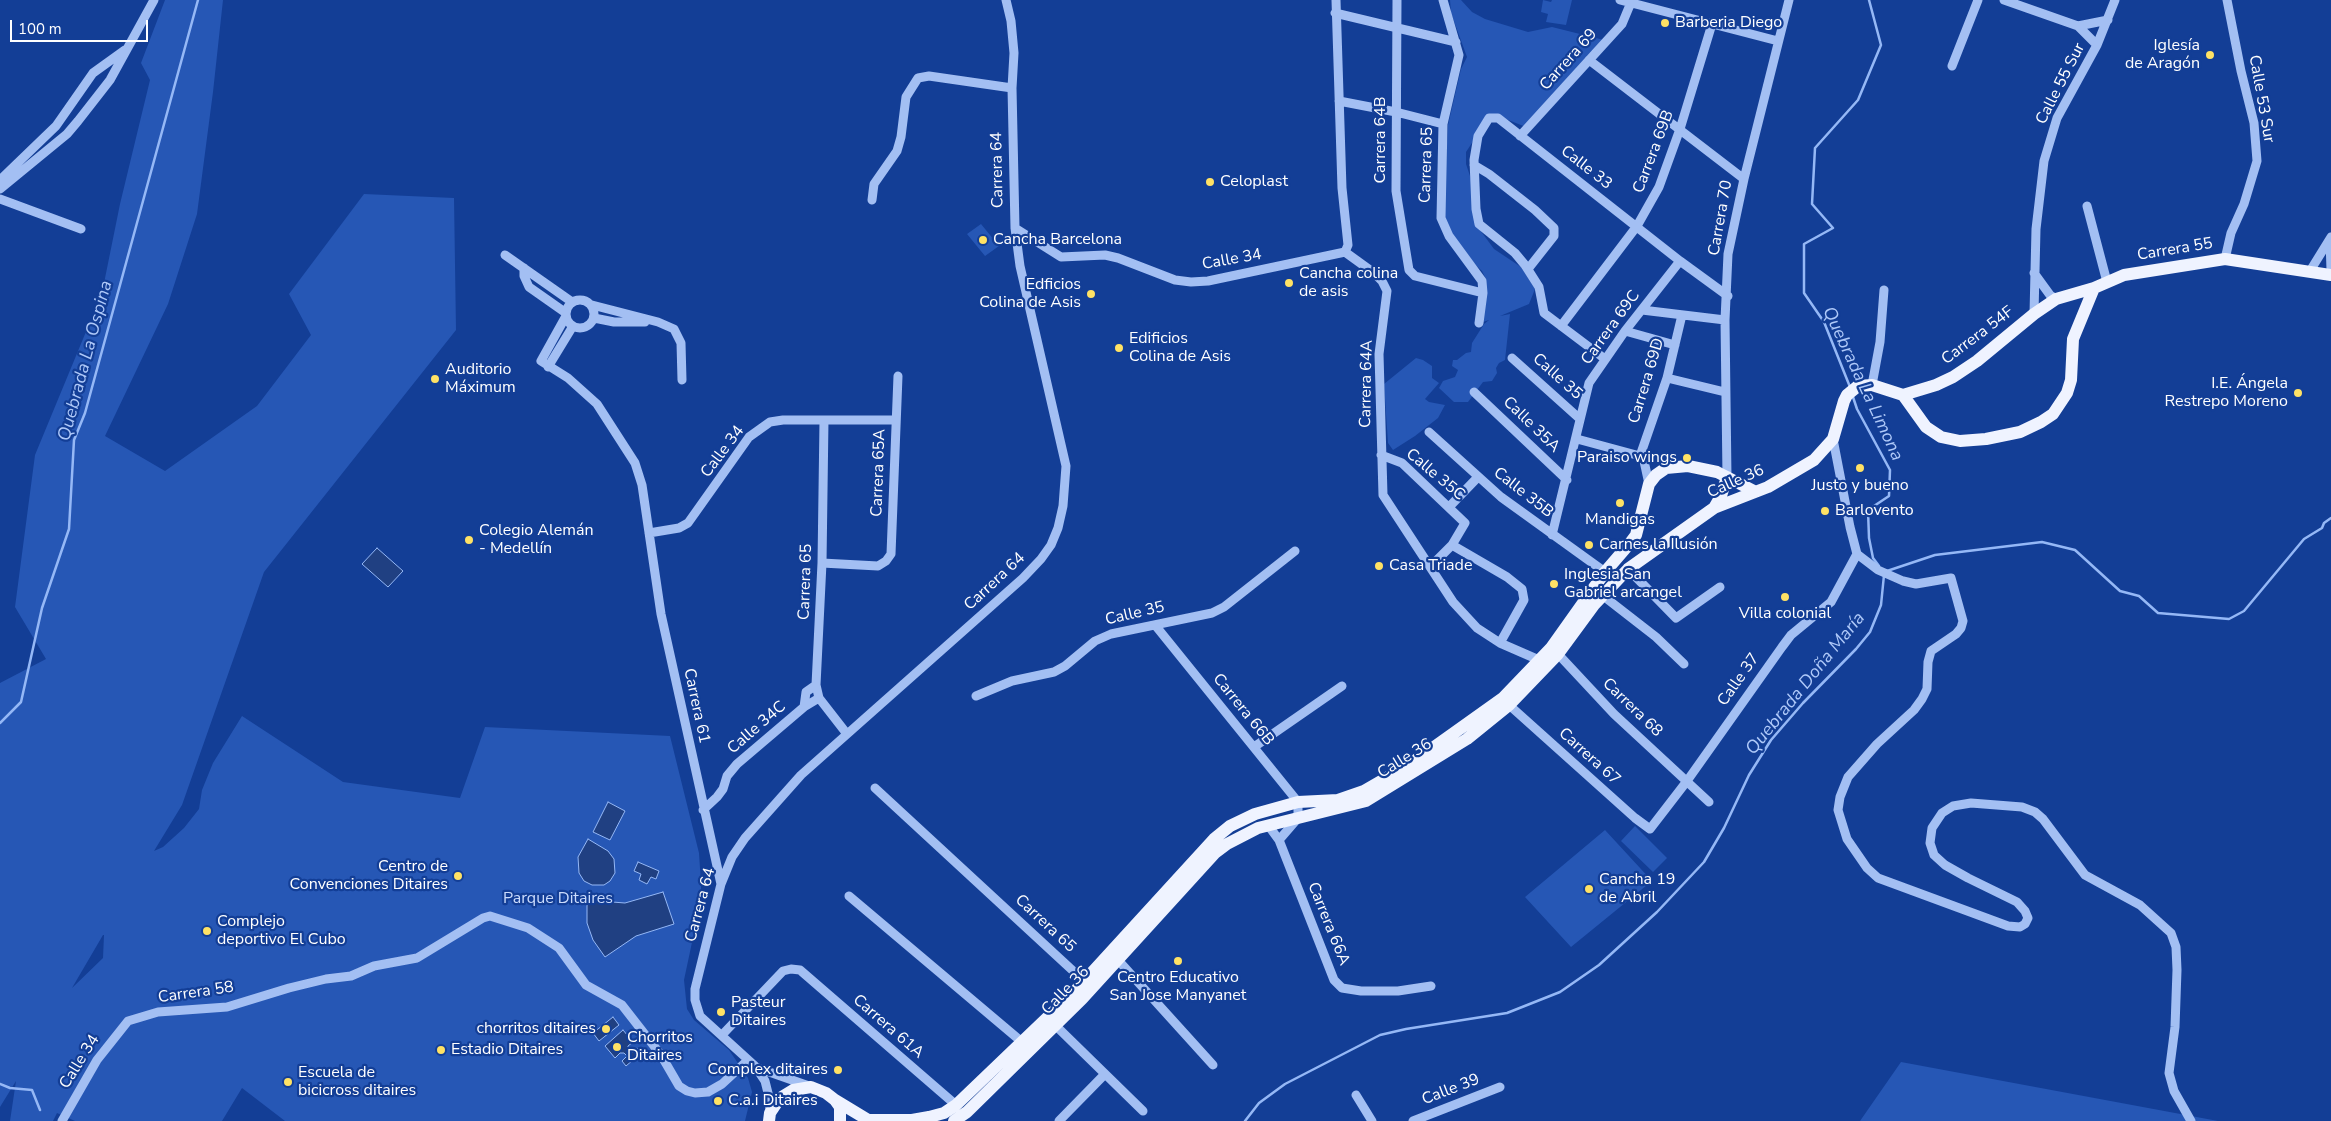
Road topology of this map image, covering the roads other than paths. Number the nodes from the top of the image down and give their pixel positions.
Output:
1 (154, 0) edge
2 (1006, 0) edge
3 (1336, 0) edge
4 (1397, 0) edge
5 (1443, 0) edge
6 (1620, 0) edge
7 (1789, 0) edge
8 (1978, 0) edge
9 (2004, 0) edge
10 (2115, 0) edge
11 (2227, 0) edge
12 (1631, 2) edge
13 (1335, 13) junction
14 (2108, 20) junction
15 (1712, 24) junction
16 (2078, 26) junction
17 (1397, 28) junction
18 (1778, 40) junction
19 (1456, 42) junction
20 (2097, 45) junction
21 (128, 48) junction
22 (1590, 60) junction
23 (101, 66) junction
24 (1952, 66) dead end
25 (110, 80) junction
26 (1012, 88) junction
27 (1339, 101) junction
28 (1396, 112) junction
29 (1443, 124) junction
30 (1680, 130) junction
31 (1520, 136) junction
32 (1474, 165) junction
33 (1744, 179) junction
34 (0, 180) edge
35 (0, 189) edge
36 (0, 199) edge
37 (872, 200) dead end
38 (2087, 206) dead end
39 (1637, 226) junction
40 (1015, 228) junction
41 (80, 229) dead end
42 (2330, 238) edge
43 (1346, 252) junction
44 (506, 255) dead end
45 (2225, 258) junction
46 (1680, 261) junction
47 (524, 268) junction
48 (1528, 269) junction
49 (2331, 270) edge
50 (2310, 271) junction
51 (2034, 273) junction
52 (2331, 275) edge
53 (2107, 282) junction
54 (2094, 288) junction
55 (1884, 290) dead end
56 (1483, 293) junction
57 (1728, 296) junction
58 (2056, 298) junction
59 (568, 299) junction
60 (592, 305) junction
61 (557, 308) junction
62 (607, 309) junction
63 (1642, 310) junction
64 (2034, 314) junction
65 (566, 315) junction
66 (1682, 315) junction
67 (594, 318) junction
68 (1725, 320) junction
69 (606, 321) junction
70 (658, 322) junction
71 (1479, 323) dead end
72 (573, 326) junction
73 (1561, 326) junction
74 (1625, 331) junction
75 (1675, 345) junction
76 (1512, 358) dead end
77 (1605, 359) junction
78 (544, 364) junction
79 (898, 376) dead end
80 (1667, 378) junction
81 (682, 380) dead end
82 (1872, 385) junction
83 (1474, 392) dead end
84 (1726, 392) junction
85 (1903, 395) junction
86 (1580, 419) junction
87 (824, 420) junction
88 (896, 420) junction
89 (1430, 432) dead end
90 (1577, 440) junction
91 (1833, 440) junction
92 (1381, 455) junction
93 (1640, 456) junction
94 (1722, 475) junction
95 (1478, 477) junction
96 (1567, 480) junction
97 (1649, 484) junction
98 (1754, 492) junction
99 (1450, 506) junction
100 (1714, 508) junction
101 (649, 533) junction
102 (1552, 535) junction
103 (1636, 535) junction
104 (1452, 544) junction
105 (1295, 551) dead end
106 (1648, 554) junction
107 (1857, 554) junction
108 (822, 563) junction
109 (1430, 567) junction
110 (1628, 569) junction
111 (1604, 572) junction
112 (1720, 587) dead end
113 (1602, 595) junction
114 (1155, 625) junction
115 (1500, 643) junction
116 (1558, 654) junction
117 (1539, 660) junction
118 (1684, 664) dead end
119 (816, 685) junction
120 (1342, 686) dead end
121 (976, 696) dead end
122 (818, 698) junction
123 (1509, 705) junction
124 (804, 707) junction
125 (847, 734) junction
126 (1254, 747) junction
127 (1687, 781) junction
128 (875, 788) dead end
129 (1298, 802) junction
130 (1709, 802) dead end
131 (703, 810) junction
132 (1298, 818) junction
133 (1268, 825) junction
134 (1650, 829) joint
135 (1279, 840) junction
136 (721, 884) junction
137 (850, 896) dead end
138 (1118, 960) junction
139 (1084, 980) junction
140 (1432, 986) dead end
141 (128, 1021) joint
142 (1055, 1026) junction
143 (722, 1035) junction
144 (1022, 1042) junction
145 (752, 1063) junction
146 (1213, 1065) dead end
147 (1105, 1074) junction
148 (811, 1087) junction
149 (1500, 1087) dead end
150 (1356, 1095) dead end
151 (835, 1100) junction
152 (1143, 1111) dead end
153 (960, 1116) edge
154 (1430, 1118) edge
155 (769, 1119) edge
156 (62, 1121) edge
157 (840, 1121) edge
158 (1059, 1121) edge
159 (1372, 1121) edge
160 (1413, 1121) edge
161 (2191, 1121) edge

1 - 21 street
2 - 26 street, Carrera 64
3 - 13 street
4 - 17 street, Carrera 64B
5 - 19 street, Carrera 65
6 - 12 street
7 - 18 street, Carrera 70
8 - 24 street
9 - 16 street
10 - 14 street, Calle 55 Sur
11 - 45 street, Calle 53 Sur
12 - 15 street
12 - 22 street, Carrera 69
13 - 17 street
13 - 27 street
14 - 16 street
14 - 20 street, Calle 55 Sur
15 - 18 street
15 - 30 street, Carrera 69B
16 - 20 street
17 - 19 street
17 - 28 street, Carrera 64B
18 - 33 street, Carrera 70
19 - 29 street, Carrera 65
20 - 51 street, Calle 55 Sur
21 - 23 street
21 - 25 street
22 - 30 street
22 - 31 street, Carrera 69
23 - 25 street
23 - 34 street
25 - 35 street
26 - 37 street
26 - 40 street, Carrera 64
27 - 28 street
27 - 43 street
28 - 29 street
28 - 56 street, Carrera 64B
29 - 56 street, Carrera 65
30 - 33 street
30 - 39 street, Carrera 69B
31 - 32 street, Calle 33
31 - 39 street, Calle 33
32 - 48 street
32 - 48 street
33 - 57 street, Carrera 70
36 - 41 street
38 - 53 street
39 - 46 street, Calle 33
39 - 73 street, Carrera 69B
40 - 43 street, Calle 34
40 - 125 street, Carrera 64
42 - 49 street
42 - 50 street
43 - 92 street, Carrera 64A
44 - 47 street
45 - 50 main road, Carrera 55
45 - 53 main road, Carrera 55
46 - 57 street, Calle 33
46 - 63 street, Carrera 69C
47 - 59 street
47 - 61 street
48 - 73 street
50 - 52 main road, Carrera 55
51 - 58 street
51 - 64 street, Calle 55 Sur
53 - 54 main road, Carrera 55
54 - 58 main road, Carrera 55
54 - 85 main road
55 - 82 street
56 - 71 street, Carrera 65
57 - 68 street, Carrera 70
58 - 64 main road, Carrera 54F
59 - 60 street
59 - 61 street
59 - 65 street
60 - 62 street
60 - 67 street
61 - 65 street
62 - 69 street
62 - 70 street
63 - 66 street
63 - 74 street, Carrera 69C
64 - 85 main road, Carrera 54F
65 - 72 street
65 - 78 street
66 - 68 street
66 - 75 street, Carrera 69D
67 - 69 street
67 - 72 street
68 - 84 street, Carrera 70
69 - 70 street
70 - 81 street
72 - 78 street
73 - 77 street
74 - 75 street
74 - 77 street, Carrera 69C
75 - 80 street, Carrera 69D
76 - 86 street, Calle 35
77 - 86 street, Carrera 69C
78 - 101 street, Carrera 61
79 - 88 street, Carrera 65A
80 - 84 street
80 - 93 street, Carrera 69D
82 - 85 main road
82 - 91 main road, Calle 36
83 - 96 street, Calle 35A
84 - 94 street, Carrera 70
86 - 90 street, Carrera 69C
87 - 88 street, Calle 34
87 - 101 street, Calle 34
87 - 108 street, Carrera 65
88 - 108 street, Carrera 65A
89 - 95 street, Calle 35B
90 - 93 street
90 - 96 street, Carrera 69C
91 - 98 main road, Calle 36
91 - 107 street
92 - 99 street, Calle 35C
92 - 109 street, Carrera 64A
93 - 97 street
94 - 97 main road
94 - 98 main road
94 - 100 main road
95 - 99 street
95 - 102 street, Calle 35B
96 - 102 street, Carrera 69C
97 - 103 main road
98 - 100 main road, Calle 36
99 - 104 street, Calle 35C
100 - 106 main road, Calle 36
101 - 131 street, Carrera 61
102 - 111 street, Calle 35B
103 - 106 main road
103 - 111 main road, Calle 36
104 - 109 street
104 - 115 street
105 - 114 street, Calle 35
106 - 110 main road, Calle 36
107 - 127 street, Calle 37
107 - 161 street
108 - 119 street, Carrera 65
109 - 115 street, Carrera 64A
110 - 112 street
110 - 113 main road, Calle 36
111 - 117 main road, Calle 36
113 - 116 main road, Calle 36
113 - 118 street
114 - 121 street, Calle 35
114 - 126 street, Carrera 66B
115 - 117 street, Carrera 64A
116 - 123 main road, Calle 36
116 - 127 street, Carrera 68
117 - 129 main road, Calle 36
119 - 122 street, Carrera 65
119 - 124 street
120 - 126 street
122 - 124 street, Calle 34C
122 - 125 street
123 - 132 main road, Calle 36
123 - 134 street, Carrera 67
124 - 131 street, Calle 34C
125 - 136 street, Carrera 64
126 - 129 street, Carrera 66B
127 - 130 street, Carrera 68
127 - 134 street, Calle 37
128 - 139 street, Carrera 65
129 - 132 street
129 - 139 main road, Calle 36
131 - 136 street, Carrera 61
132 - 133 main road, Calle 36
132 - 135 street
133 - 135 street, Carrera 66A
133 - 138 main road, Calle 36
135 - 140 street, Carrera 66A
136 - 143 street, Carrera 64
137 - 144 street
138 - 142 main road, Calle 36
138 - 146 street
139 - 144 main road, Calle 36
141 - 145 street, Carrera 58
141 - 156 street, Calle 34
142 - 147 street
142 - 153 main road, Calle 36
143 - 145 street, Carrera 64
143 - 153 street, Carrera 61A
144 - 153 main road, Calle 36
145 - 148 street, Carrera 64
145 - 155 street, Carrera 64
147 - 152 street
147 - 158 street
148 - 151 main road, Calle 36
148 - 155 main road
149 - 154 street, Calle 39
150 - 159 street
151 - 153 main road, Calle 36
151 - 157 main road
154 - 160 street, Calle 39

